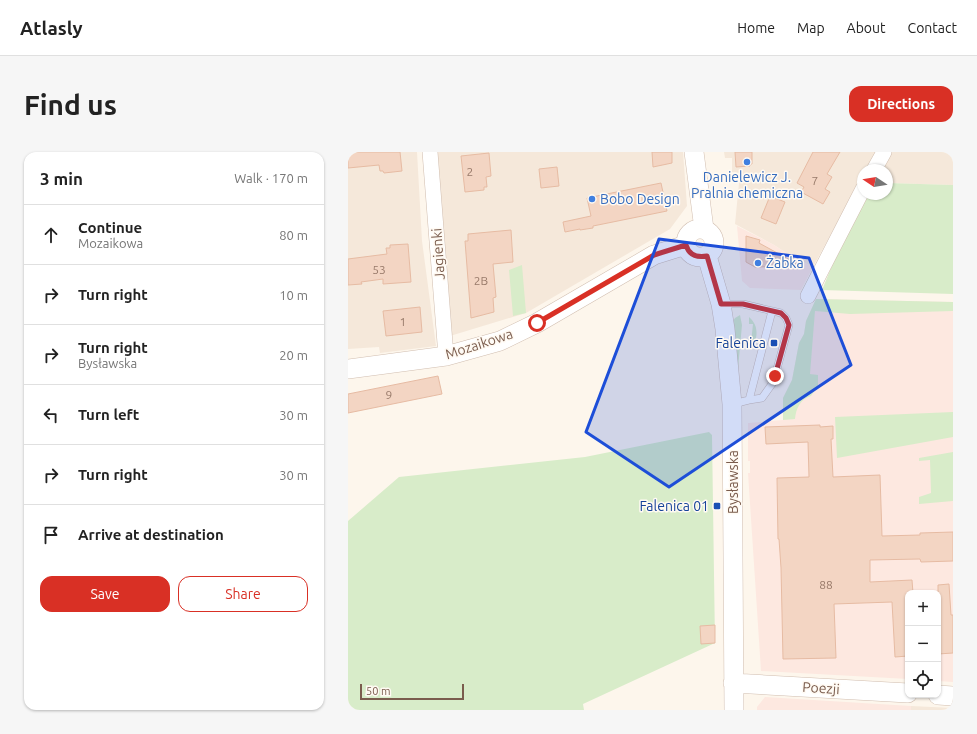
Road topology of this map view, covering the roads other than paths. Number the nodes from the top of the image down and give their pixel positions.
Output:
1 (430, 152) edge
2 (694, 152) edge
3 (884, 152) edge
4 (877, 164) edge
5 (857, 200) edge
6 (704, 229) junction
7 (686, 245) junction
8 (707, 256) junction
9 (808, 296) dead end
10 (721, 304) junction
11 (772, 311) junction
12 (446, 356) junction
13 (348, 369) edge
14 (740, 402) junction
15 (733, 683) junction
16 (905, 693) edge
17 (941, 695) edge
18 (953, 696) edge
19 (734, 710) edge

1 - 12 street, Jagienki
2 - 6 street
3 - 4 street
5 - 9 street
6 - 7 street
6 - 8 street
7 - 8 street
7 - 12 street, Mozaikowa
8 - 10 street, Bysławska
10 - 11 lane
10 - 14 street, Bysławska
11 - 14 lane
11 - 14 lane
12 - 13 street, Mozaikowa
14 - 15 street, Bysławska
15 - 16 street, Poezji
15 - 19 street, Bysławska
17 - 18 street

